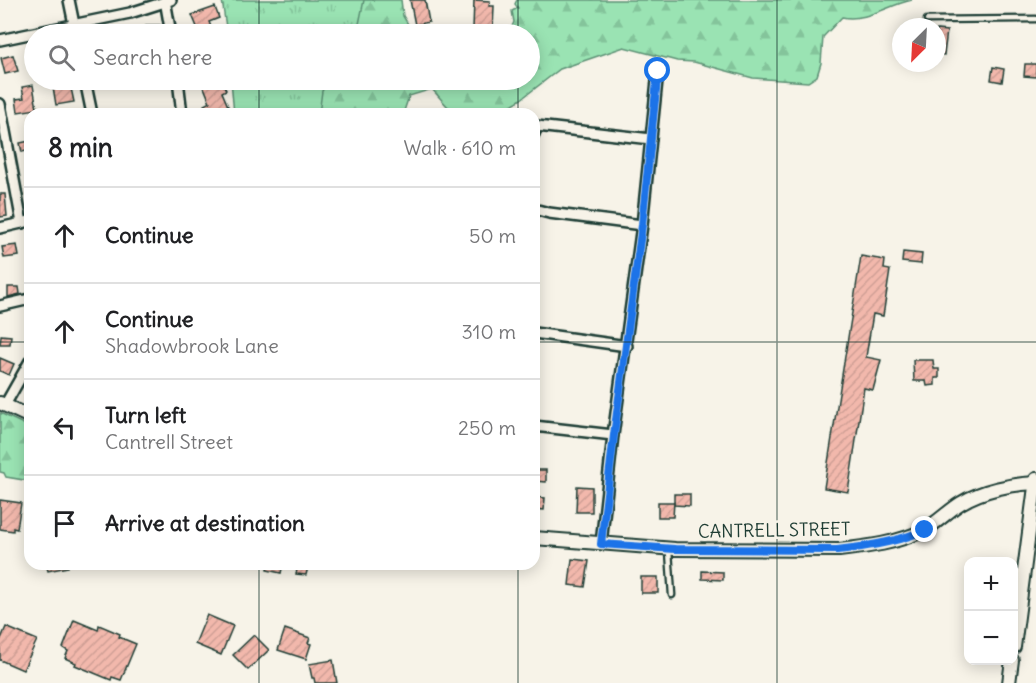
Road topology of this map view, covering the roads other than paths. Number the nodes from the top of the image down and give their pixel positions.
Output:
1 (69, 0) edge
2 (167, 1) edge
3 (1036, 19) edge
4 (946, 20) edge
5 (74, 24) joint
6 (170, 24) edge
7 (24, 35) edge
8 (0, 40) edge
9 (658, 71) dead end
10 (87, 90) edge
11 (179, 90) edge
12 (0, 105) edge
13 (91, 108) edge
14 (181, 108) edge
15 (540, 130) edge
16 (651, 139) junction
17 (540, 211) edge
18 (24, 213) edge
19 (24, 222) edge
20 (642, 225) junction
21 (0, 228) edge
22 (24, 300) edge
23 (0, 306) edge
24 (540, 334) edge
25 (627, 346) junction
26 (24, 370) edge
27 (2, 404) edge
28 (24, 414) edge
29 (540, 427) edge
30 (614, 435) junction
31 (1036, 481) edge
32 (540, 539) edge
33 (601, 544) junction
34 (668, 548) junction
35 (672, 595) dead end
36 (1018, 617) edge
37 (1011, 665) edge
38 (1009, 683) edge

1 - 5 street
2 - 5 street
2 - 6 street
3 - 4 lane
7 - 8 street
9 - 16 street
10 - 13 street
11 - 14 street
12 - 18 street
15 - 16 street
16 - 20 street
17 - 20 street
19 - 21 street
20 - 25 street
22 - 23 street
24 - 25 street
25 - 30 street
26 - 27 street
27 - 28 street
29 - 30 street
30 - 33 street
31 - 34 street, CANTRELL STREET
31 - 36 street
32 - 33 street, CANTRELL STREET
33 - 34 street, CANTRELL STREET
34 - 35 lane
37 - 38 street

